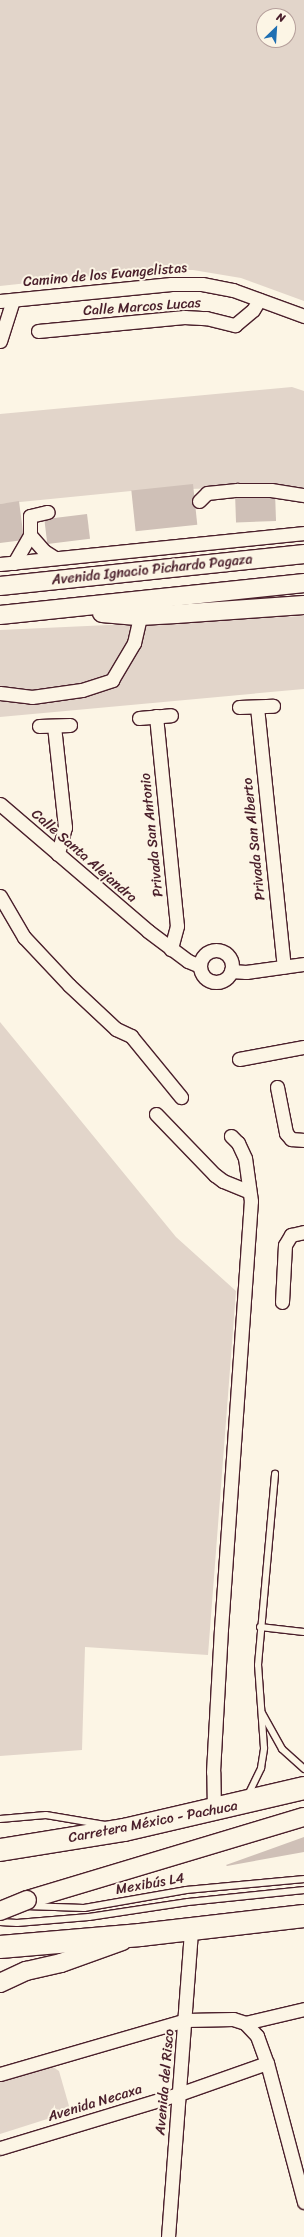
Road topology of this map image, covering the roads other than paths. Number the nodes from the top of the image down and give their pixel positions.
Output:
1 (13, 300) junction
2 (259, 300) junction
3 (0, 301) edge
4 (304, 316) edge
5 (38, 331) dead end
6 (0, 341) edge
7 (304, 495) edge
8 (199, 501) dead end
9 (48, 512) dead end
10 (304, 532) edge
11 (30, 535) junction
12 (304, 554) edge
13 (55, 558) junction
14 (14, 563) junction
15 (0, 564) edge
16 (304, 583) edge
17 (0, 586) edge
18 (304, 605) edge
19 (60, 609) junction
20 (0, 615) edge
21 (140, 616) junction
22 (0, 693) edge
23 (273, 706) dead end
24 (239, 707) dead end
25 (257, 707) junction
26 (156, 716) junction
27 (171, 716) dead end
28 (139, 718) dead end
29 (70, 725) dead end
30 (39, 726) dead end
31 (54, 726) junction
32 (0, 804) edge
33 (58, 854) junction
34 (0, 896) edge
35 (171, 949) junction
36 (304, 964) edge
37 (200, 966) junction
38 (284, 967) junction
39 (231, 971) junction
40 (304, 1047) edge
41 (239, 1059) dead end
42 (277, 1087) dead end
43 (181, 1097) dead end
44 (156, 1114) dead end
45 (231, 1136) dead end
46 (304, 1140) edge
47 (248, 1192) junction
48 (304, 1232) edge
49 (282, 1302) dead end
50 (275, 1474) dead end
51 (260, 1627) junction
52 (304, 1632) edge
53 (262, 1712) junction
54 (304, 1769) edge
55 (304, 1788) edge
56 (241, 1804) junction
57 (214, 1811) junction
58 (304, 1817) edge
59 (0, 1820) edge
60 (124, 1830) junction
61 (0, 1850) edge
62 (304, 1879) edge
63 (304, 1890) edge
64 (0, 1901) edge
65 (0, 1911) edge
66 (304, 1916) edge
67 (0, 1922) edge
68 (191, 1929) junction
69 (140, 1935) junction
70 (0, 1947) edge
71 (0, 1983) edge
72 (304, 2009) edge
73 (186, 2020) junction
74 (245, 2023) junction
75 (267, 2062) junction
76 (0, 2074) edge
77 (179, 2094) junction
78 (0, 2148) edge
79 (304, 2202) edge
80 (168, 2237) edge

1 - 2 street, Camino de los Evangelistas
1 - 3 street, Camino de los Evangelistas
1 - 6 street
2 - 4 street, Camino de los Evangelistas
2 - 5 street, Calle Marcos Lucas
7 - 8 street
9 - 11 street
10 - 13 street, Avenida Ignacio Pichardo Pagaza
11 - 13 street
11 - 14 street
12 - 17 main road, Avenida Ignacio Pichardo Pagaza
13 - 14 street, Avenida Ignacio Pichardo Pagaza
14 - 15 street, Avenida Ignacio Pichardo Pagaza
16 - 19 main road, Avenida Ignacio Pichardo Pagaza
18 - 21 main road
19 - 20 main road, Avenida Ignacio Pichardo Pagaza
19 - 21 main road
21 - 22 street
23 - 25 street
24 - 25 street
25 - 38 street, Privada San Alberto
26 - 27 street
26 - 28 street
26 - 35 street, Privada San Antonio
29 - 31 street
30 - 31 street
31 - 33 street
32 - 33 street, Calle Santa Alejandra
33 - 35 street, Calle Santa Alejandra
34 - 43 street
35 - 37 street, Calle Santa Alejandra
36 - 38 street
37 - 39 street
37 - 39 street
38 - 39 street
40 - 41 street
42 - 46 street
44 - 47 street
45 - 47 street
47 - 57 street
48 - 49 street
50 - 51 lane
51 - 52 lane
51 - 53 lane
53 - 54 lane
53 - 56 lane
55 - 56 highway, Carretera México - Pachuca
56 - 57 highway, Carretera México - Pachuca
57 - 60 highway, Carretera México - Pachuca
58 - 65 main road, bridge
59 - 60 lane
60 - 61 highway, Carretera México - Pachuca
62 - 64 lane, Mexibús L4
63 - 67 lane, Mexibús L4
66 - 68 highway
68 - 69 highway
68 - 73 street, Avenida del Risco
69 - 70 highway
69 - 71 main road
72 - 74 street
73 - 74 street
73 - 76 street
73 - 77 street, Avenida del Risco
74 - 75 street
75 - 77 street, Avenida Necaxa
75 - 79 street
77 - 78 street, Avenida Necaxa
77 - 80 street, Avenida del Risco

